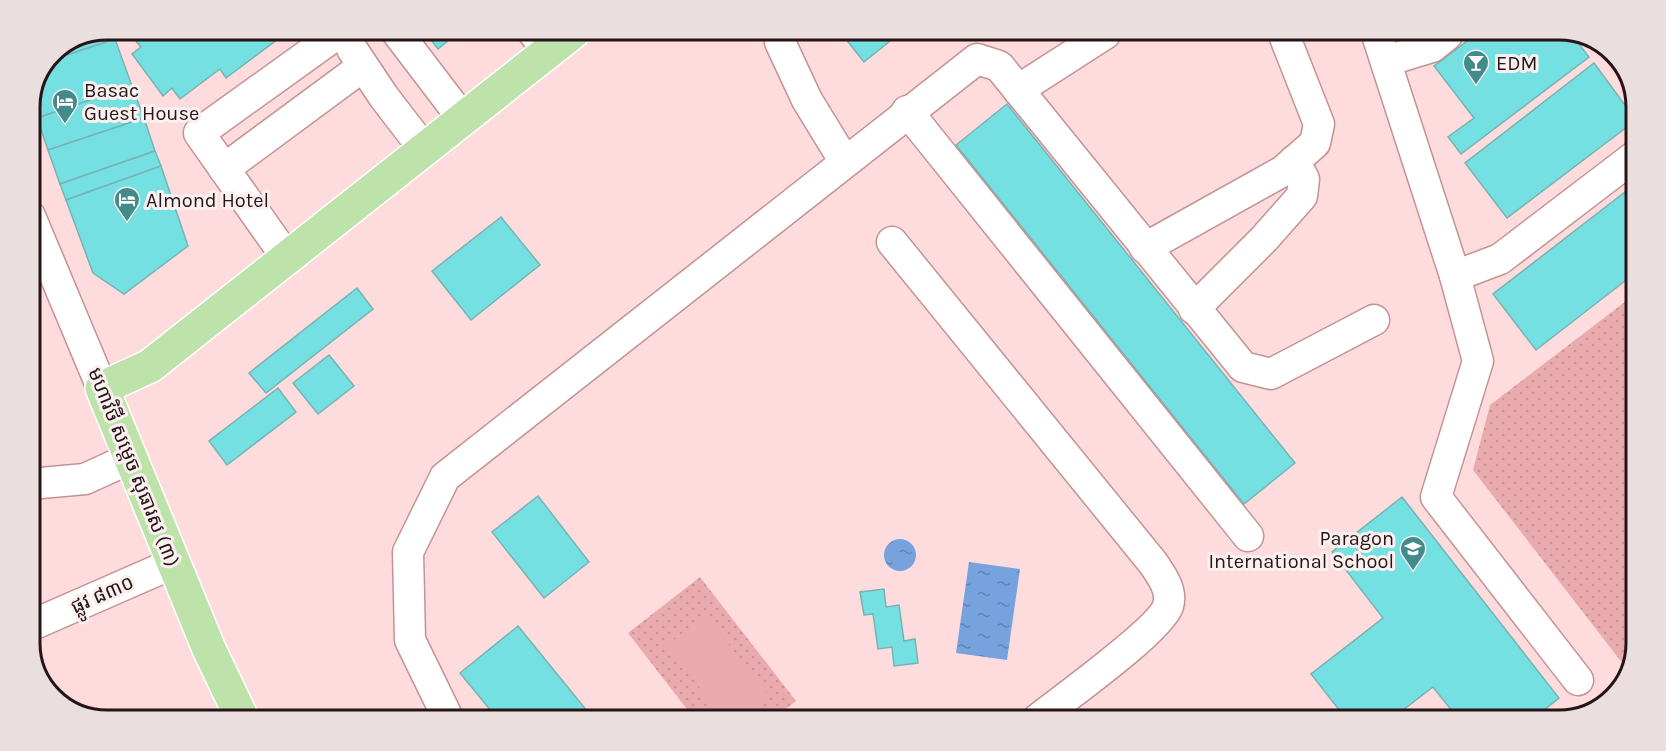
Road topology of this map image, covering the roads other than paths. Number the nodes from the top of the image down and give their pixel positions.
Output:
1 (329, 40) edge
2 (346, 40) edge
3 (403, 40) edge
4 (549, 40) edge
5 (1096, 40) edge
6 (1286, 40) edge
7 (1441, 40) edge
8 (780, 42) dead end
9 (1382, 48) edge
10 (362, 67) junction
11 (1018, 90) junction
12 (907, 111) junction
13 (463, 119) junction
14 (424, 149) junction
15 (1294, 161) junction
16 (845, 162) junction
17 (1625, 164) edge
18 (224, 168) junction
19 (892, 242) dead end
20 (1145, 248) junction
21 (286, 258) junction
22 (41, 261) edge
23 (1455, 276) junction
24 (1194, 309) junction
25 (1374, 320) dead end
26 (102, 388) junction
27 (131, 458) junction
28 (41, 483) edge
29 (1248, 536) dead end
30 (174, 563) junction
31 (41, 621) edge
32 (1578, 680) dead end
33 (238, 710) edge
34 (444, 710) edge
35 (1049, 710) edge

1 - 18 street
2 - 10 street
3 - 13 street
4 - 13 main road
5 - 11 street
6 - 15 street
7 - 9 street
8 - 16 street
9 - 23 street
10 - 14 street
10 - 18 street
11 - 12 street
11 - 20 street
12 - 16 street
12 - 29 street
13 - 14 main road
14 - 21 main road
15 - 20 street
15 - 24 street
16 - 34 street
17 - 23 street
18 - 21 street
19 - 35 street
20 - 24 street
21 - 26 main road
22 - 26 street, មហាវិថី សម្តេច សុធារស (៣)
23 - 32 street
24 - 25 street
26 - 27 main road, មហាវិថី សម្តេច សុធារស (៣)
27 - 28 street
27 - 30 main road, មហាវិថី សម្តេច សុធារស (៣)
30 - 31 street, ផ្លូវ ៨៣០
30 - 33 main road, មហាវិថី សម្តេច សុធារស (៣)

